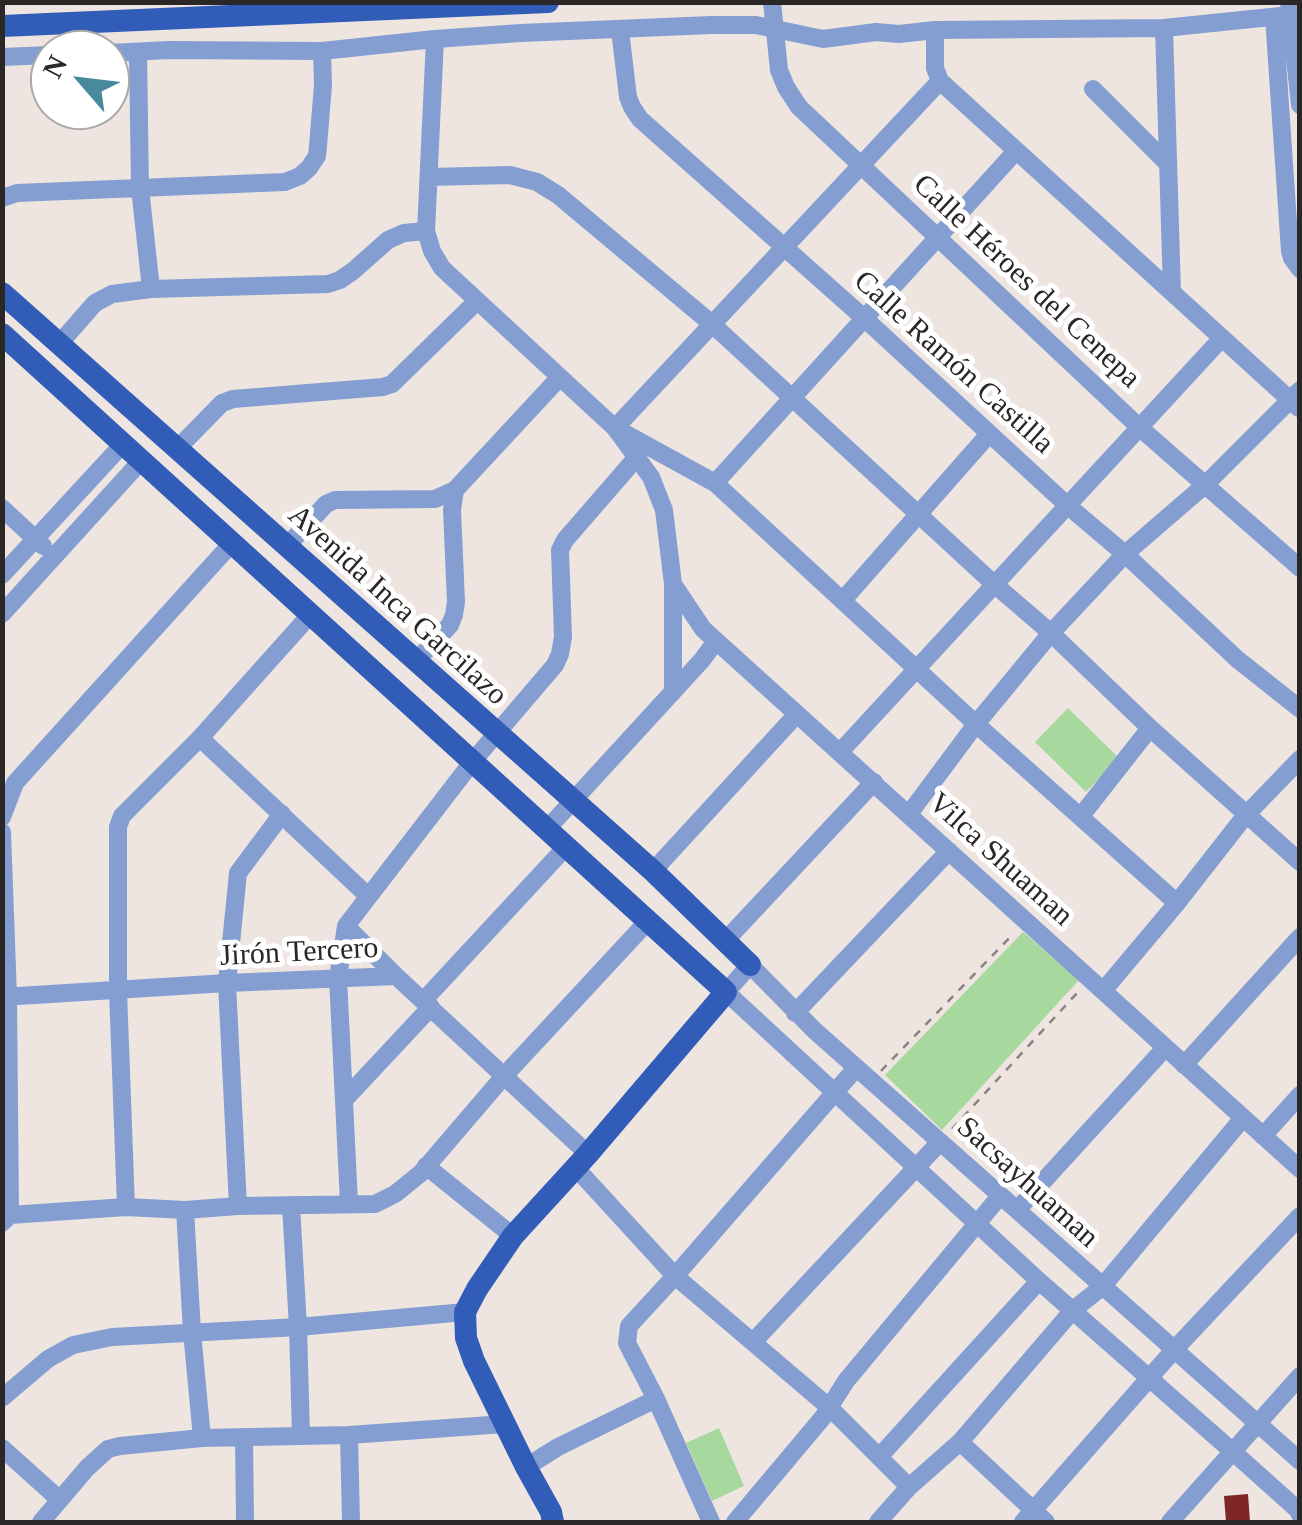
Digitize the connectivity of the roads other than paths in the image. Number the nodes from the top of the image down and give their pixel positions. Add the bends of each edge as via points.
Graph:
1 (548, 2) edge
2 (772, 2) edge
3 (540, 3) edge
4 (290, 8) edge
5 (1288, 12) edge
6 (2, 26) edge
7 (775, 28) junction
8 (1164, 28) junction
9 (620, 30) junction
10 (935, 30) junction
11 (435, 39) junction
12 (130, 52) edge
13 (138, 52) junction
14 (322, 52) junction
15 (30, 56) edge
16 (2, 57) edge
17 (940, 81) junction
18 (1093, 89) dead end
19 (1300, 105) edge
20 (1291, 148) edge
21 (1016, 150) junction
22 (861, 164) junction
23 (1168, 164) junction
24 (428, 177) junction
25 (140, 188) junction
26 (2, 198) edge
27 (426, 232) junction
28 (938, 236) junction
29 (784, 247) junction
30 (1300, 268) edge
31 (150, 289) junction
32 (1172, 292) junction
33 (2, 294) edge
34 (477, 301) junction
35 (864, 318) junction
36 (712, 324) junction
37 (1222, 338) junction
38 (5, 340) edge
39 (59, 344) junction
40 (560, 377) junction
41 (791, 398) junction
42 (1296, 400) edge
43 (1139, 427) junction
44 (615, 428) junction
45 (990, 434) junction
46 (123, 444) junction
47 (177, 449) junction
48 (637, 458) junction
49 (141, 461) junction
50 (715, 483) junction
51 (1206, 484) junction
52 (455, 490) junction
53 (1067, 505) junction
54 (2, 508) edge
55 (918, 515) junction
56 (36, 539) junction
57 (232, 543) junction
58 (286, 547) junction
59 (1125, 554) junction
60 (54, 556) junction
61 (1300, 568) edge
62 (2, 575) edge
63 (673, 584) junction
64 (994, 584) junction
65 (843, 600) junction
66 (2, 614) edge
67 (310, 614) junction
68 (1051, 634) junction
69 (716, 641) junction
70 (415, 662) junction
71 (917, 668) junction
72 (673, 692) junction
73 (1300, 709) edge
74 (797, 714) junction
75 (976, 724) junction
76 (1150, 728) junction
77 (496, 735) junction
78 (200, 738) junction
79 (840, 752) junction
80 (1300, 760) edge
81 (473, 761) junction
82 (9, 777) edge
83 (874, 782) junction
84 (573, 800) junction
85 (282, 814) junction
86 (909, 814) junction
87 (1082, 816) junction
88 (1246, 816) junction
89 (2, 817) edge
90 (547, 829) junction
91 (2, 832) edge
92 (566, 847) junction
93 (949, 851) junction
94 (1300, 862) edge
95 (653, 872) junction
96 (368, 896) junction
97 (4, 900) edge
98 (1177, 903) junction
99 (648, 921) junction
100 (346, 926) junction
101 (1300, 938) edge
102 (726, 940) junction
103 (750, 965) junction
104 (396, 976) junction
105 (338, 978) junction
106 (226, 983) junction
107 (1096, 985) junction
108 (118, 990) junction
109 (726, 992) junction
110 (5, 996) edge
111 (427, 1004) junction
112 (796, 1013) junction
113 (1165, 1048) junction
114 (1184, 1066) junction
115 (856, 1068) junction
116 (504, 1076) junction
117 (836, 1094) junction
118 (1300, 1095) edge
119 (344, 1100) junction
120 (1243, 1118) junction
121 (1263, 1136) junction
122 (940, 1142) junction
123 (582, 1161) junction
124 (426, 1166) junction
125 (916, 1168) junction
126 (1300, 1168) edge
127 (1000, 1196) junction
128 (350, 1202) junction
129 (291, 1205) junction
130 (238, 1206) junction
131 (126, 1207) junction
132 (186, 1210) junction
133 (1017, 1210) junction
134 (1300, 1216) edge
135 (6, 1218) edge
136 (976, 1223) junction
137 (513, 1236) junction
138 (676, 1276) junction
139 (1039, 1281) junction
140 (1102, 1287) junction
141 (1073, 1310) junction
142 (465, 1312) junction
143 (298, 1327) junction
144 (192, 1332) junction
145 (754, 1341) junction
146 (1174, 1351) junction
147 (1300, 1376) edge
148 (1150, 1378) junction
149 (2, 1398) edge
150 (656, 1400) junction
151 (830, 1408) junction
152 (1257, 1422) junction
153 (504, 1424) junction
154 (301, 1436) junction
155 (348, 1436) junction
156 (244, 1437) junction
157 (202, 1438) junction
158 (960, 1442) junction
159 (2, 1448) edge
160 (1232, 1451) junction
161 (880, 1456) junction
162 (1300, 1461) edge
163 (526, 1467) junction
164 (909, 1487) junction
165 (60, 1500) junction
166 (1300, 1515) edge
167 (1035, 1518) edge
168 (41, 1522) edge
169 (245, 1522) edge
170 (351, 1522) edge
171 (553, 1522) edge
172 (711, 1522) edge
173 (735, 1522) edge
174 (878, 1522) edge
175 (1170, 1522) edge

1 - 3 main road
2 - 7 street, Calle Héroes del Cenepa
3 - 4 main road
4 - 6 main road
5 - 8 street
5 - 19 street
5 - 20 street
7 - 9 street
7 - 10 street via 823,40
7 - 22 street, Calle Héroes del Cenepa via 786,87
8 - 10 street
8 - 23 street
9 - 11 street
9 - 29 street, Calle Ramón Castilla via 628,97 640,119
10 - 17 street
11 - 14 street
11 - 24 street
12 - 13 street
13 - 14 street
13 - 25 street
14 - 25 street via 318,146 300,176
15 - 16 street
17 - 21 street
17 - 22 street
18 - 23 street
20 - 30 street via 1290,251
21 - 28 street
21 - 32 street
22 - 28 street, Calle Héroes del Cenepa
22 - 29 street
23 - 32 street
24 - 27 street
24 - 36 street via 510,174 537,182
25 - 26 street
25 - 31 street
27 - 31 street via 388,240 328,284
27 - 34 street via 442,268
28 - 35 street
28 - 43 street, Calle Héroes del Cenepa
29 - 35 street, Calle Ramón Castilla
29 - 36 street
31 - 39 street via 102,298
32 - 37 street
33 - 39 main road, Avenida Inca Garcilazo
34 - 40 street
34 - 47 street via 392,384 233,398
35 - 41 street
35 - 45 street, Calle Ramón Castilla
36 - 41 street
36 - 44 street
37 - 42 street
37 - 43 street
38 - 46 main road
39 - 47 main road, Avenida Inca Garcilazo
40 - 44 street
40 - 52 street
41 - 50 street
41 - 55 street
42 - 51 street
43 - 51 street, Calle Héroes del Cenepa
43 - 53 street
44 - 48 street
44 - 50 street
45 - 53 street, Calle Ramón Castilla
45 - 55 street
46 - 49 main road
46 - 56 street
47 - 58 main road, Avenida Inca Garcilazo
48 - 63 street via 660,494
48 - 77 street via 565,540 560,654
49 - 57 main road
49 - 60 street
50 - 65 street
51 - 59 street
51 - 61 street, Calle Héroes del Cenepa
52 - 58 street via 435,499 335,500
52 - 70 street via 454,615
53 - 59 street, Calle Ramón Castilla
53 - 64 street
54 - 56 street
55 - 64 street
55 - 65 street
56 - 60 street
56 - 62 street
57 - 67 main road
57 - 82 street
58 - 70 main road, Avenida Inca Garcilazo
59 - 68 street
59 - 73 street, Calle Ramón Castilla
60 - 66 street
63 - 69 street, Vilca Shuaman
63 - 72 street
64 - 68 street
64 - 71 street
65 - 71 street
67 - 78 street
67 - 81 main road
68 - 75 street
68 - 76 street
69 - 72 street
69 - 74 street, Vilca Shuaman
70 - 77 main road, Avenida Inca Garcilazo
71 - 75 street
71 - 79 street
72 - 84 street
74 - 79 street, Vilca Shuaman
74 - 95 street
75 - 86 street
75 - 87 street
76 - 87 street
76 - 88 street
77 - 81 street
77 - 84 main road, Avenida Inca Garcilazo
78 - 85 street
78 - 108 street via 118,827
79 - 83 street, Vilca Shuaman
80 - 88 street
81 - 90 main road
81 - 96 street
82 - 89 street
83 - 86 street, Vilca Shuaman
83 - 102 street
84 - 90 street
84 - 95 main road, Avenida Inca Garcilazo
85 - 96 street
85 - 106 street via 238,873
86 - 93 street, Vilca Shuaman
87 - 98 street
88 - 94 street
88 - 98 street
90 - 92 main road
91 - 97 street
92 - 99 main road
92 - 111 street
93 - 107 street, Vilca Shuaman
93 - 112 street
95 - 102 main road, Avenida Inca Garcilazo
96 - 100 street
97 - 110 street
98 - 107 street
99 - 109 main road
99 - 116 street
100 - 104 street
100 - 105 street
101 - 114 street
102 - 103 main road, Avenida Inca Garcilazo
103 - 109 street
103 - 112 street, Sacsayhuaman
104 - 105 street, Jirón Tercero
104 - 111 street, Jirón Tercero
105 - 106 street, Jirón Tercero
105 - 119 street
106 - 108 street, Jirón Tercero
106 - 130 street
107 - 113 street, Vilca Shuaman
108 - 110 street, Jirón Tercero
108 - 131 street
109 - 117 street
109 - 123 main road
110 - 135 street
111 - 116 street, Jirón Tercero
111 - 119 street
112 - 115 street, Sacsayhuaman
113 - 114 street, Vilca Shuaman
113 - 133 street
114 - 120 street, Vilca Shuaman
115 - 117 street
115 - 122 street, Sacsayhuaman
116 - 123 street, Jirón Tercero
116 - 124 street
117 - 125 street
117 - 138 street
118 - 121 street
119 - 128 street
120 - 121 street, Vilca Shuaman
120 - 140 street
121 - 126 street, Vilca Shuaman
122 - 125 street
122 - 127 street, Sacsayhuaman
123 - 137 main road
123 - 138 street, Jirón Tercero
124 - 128 street via 375,1204
124 - 137 street
125 - 136 street
125 - 145 street
127 - 133 street, Sacsayhuaman
127 - 136 street
128 - 129 street
129 - 130 street
129 - 143 street
130 - 132 street
131 - 132 street
131 - 135 street
132 - 144 street
133 - 140 street, Sacsayhuaman
134 - 146 street
136 - 139 street
136 - 151 street
137 - 142 main road
138 - 145 street, Jirón Tercero
138 - 150 street via 628,1326 627,1343
139 - 141 street
139 - 161 street
140 - 141 street
140 - 146 street, Sacsayhuaman
141 - 148 street
141 - 158 street
142 - 143 street
142 - 153 main road via 474,1361
143 - 144 street
143 - 154 street
144 - 149 street via 73,1345
144 - 157 street
145 - 151 street, Jirón Tercero
146 - 148 street
146 - 152 street, Sacsayhuaman
147 - 152 street
148 - 160 street
148 - 167 street
150 - 163 street
150 - 172 street
151 - 161 street, Jirón Tercero
151 - 173 street
152 - 160 street
152 - 162 street, Sacsayhuaman
153 - 155 street
153 - 163 main road
154 - 155 street
154 - 156 street
155 - 170 street
156 - 157 street
156 - 169 street
157 - 165 street via 108,1449
158 - 164 street
158 - 167 street
159 - 165 street
160 - 166 street
160 - 175 street
161 - 164 street, Jirón Tercero
163 - 171 main road
164 - 174 street
165 - 168 street

